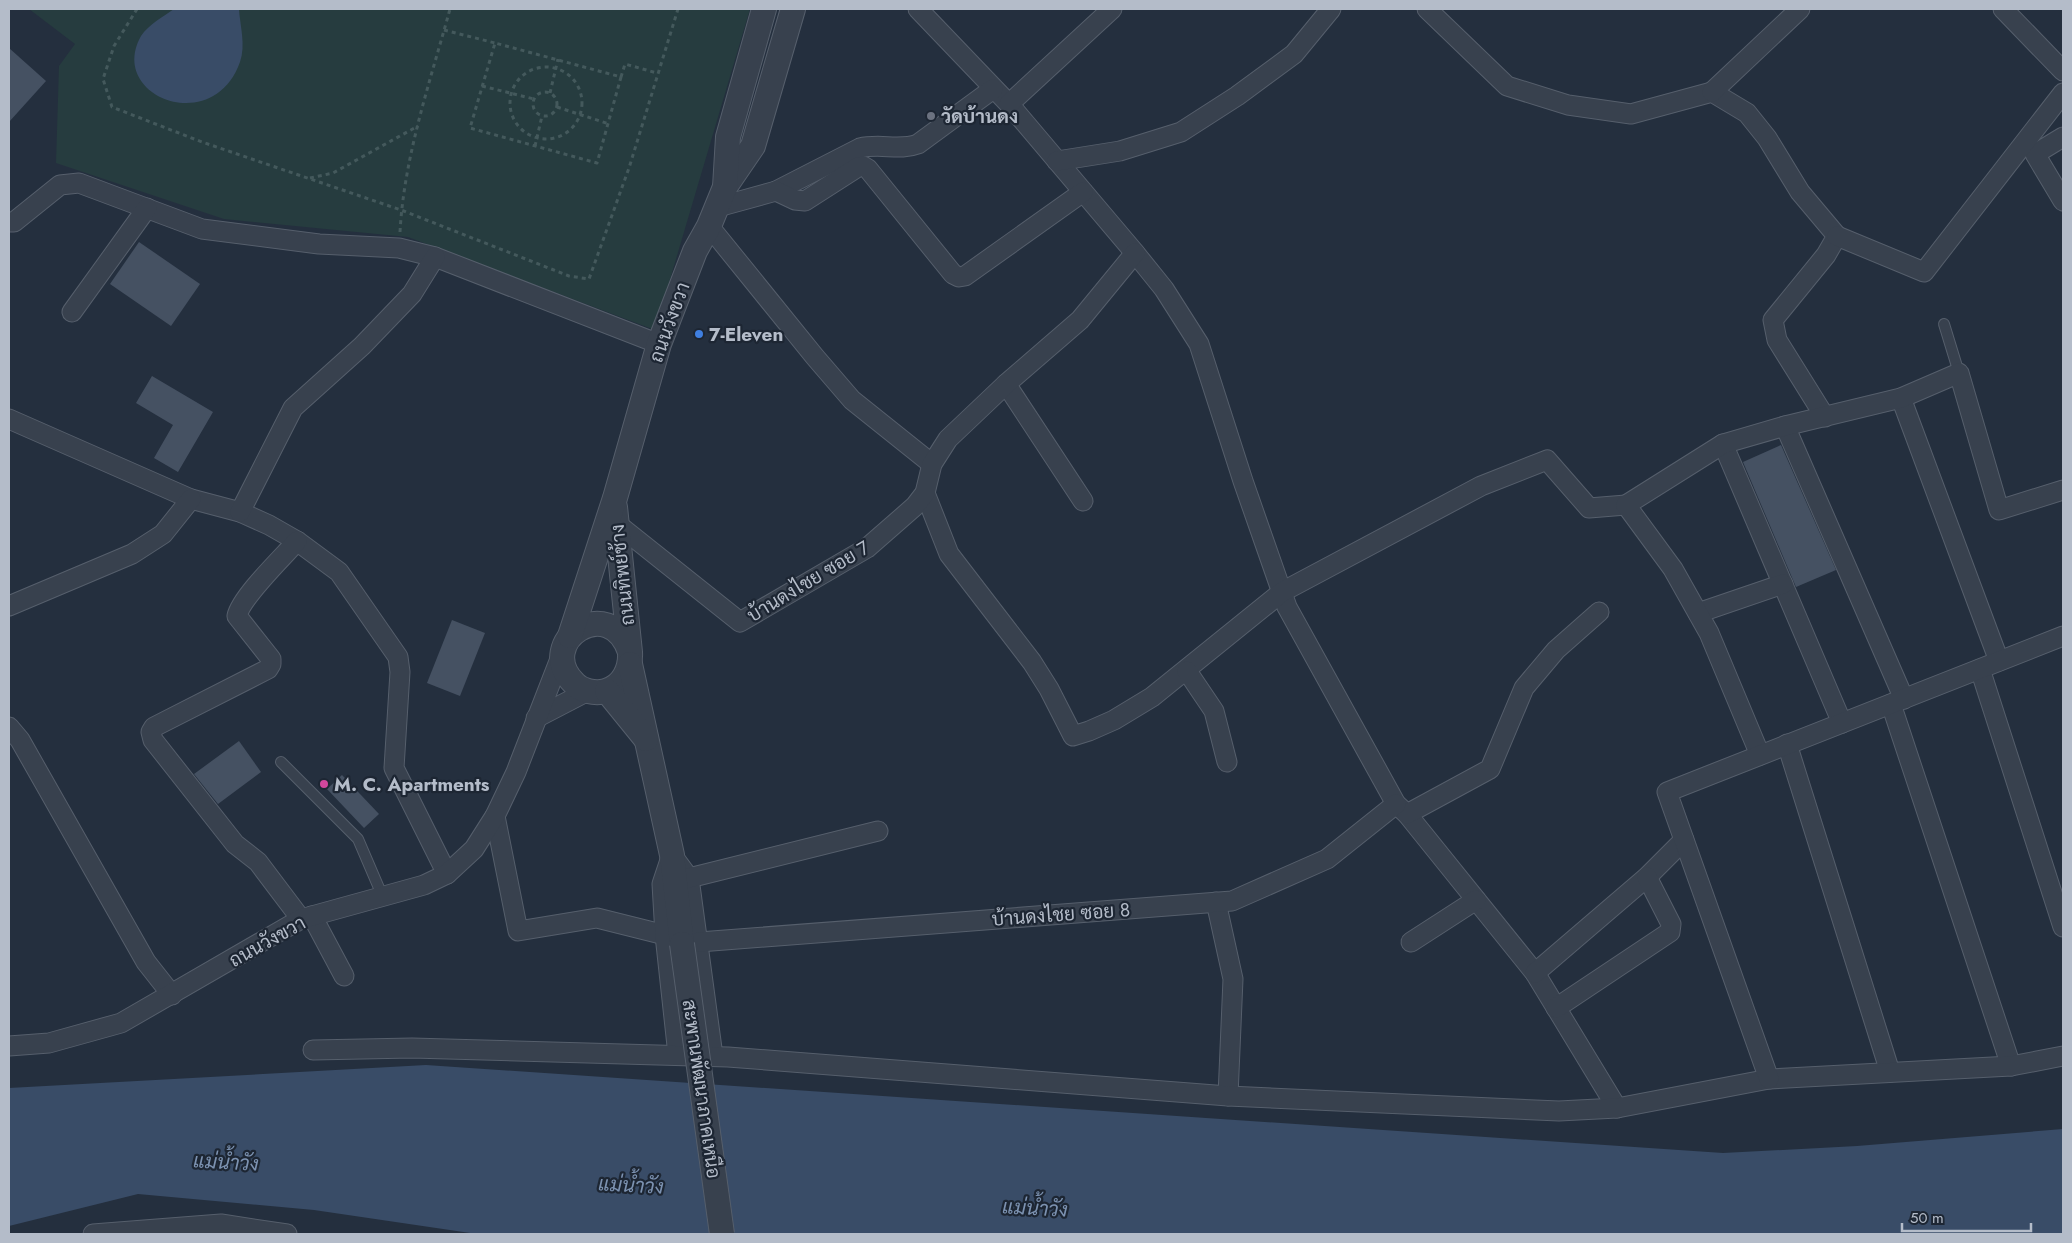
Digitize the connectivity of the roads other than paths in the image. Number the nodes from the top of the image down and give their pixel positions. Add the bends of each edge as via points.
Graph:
1 (764, 9) edge
2 (793, 9) edge
3 (918, 9) edge
4 (1112, 9) edge
5 (1331, 9) edge
6 (1427, 9) edge
7 (1800, 9) edge
8 (2003, 9) edge
9 (2063, 71) edge
10 (994, 89) junction
11 (1712, 92) junction
12 (2063, 93) edge
13 (1009, 104) junction
14 (2063, 137) edge
15 (1057, 161) junction
16 (776, 191) junction
17 (1083, 192) junction
18 (2063, 202) edge
19 (717, 207) junction
20 (147, 208) junction
21 (9, 222) edge
22 (1837, 236) junction
23 (1135, 253) junction
24 (435, 257) junction
25 (72, 312) dead end
26 (1944, 324) dead end
27 (659, 344) junction
28 (1959, 373) junction
29 (1006, 384) junction
30 (1902, 398) junction
31 (1825, 417) junction
32 (9, 419) edge
33 (1785, 426) junction
34 (1723, 444) junction
35 (932, 464) junction
36 (2063, 490) edge
37 (925, 493) junction
38 (615, 498) junction
39 (191, 499) junction
40 (1082, 501) dead end
41 (1626, 505) junction
42 (240, 512) junction
43 (617, 524) junction
44 (297, 541) junction
45 (1783, 584) junction
46 (1282, 592) junction
47 (9, 606) edge
48 (1599, 612) dead end
49 (1698, 613) junction
50 (2063, 636) edge
51 (566, 644) junction
52 (630, 658) junction
53 (1999, 661) junction
54 (1980, 669) junction
55 (1187, 670) junction
56 (597, 691) junction
57 (1897, 701) junction
58 (536, 718) junction
59 (1842, 723) junction
60 (9, 727) edge
61 (648, 743) junction
62 (1787, 744) junction
63 (1760, 755) junction
64 (281, 762) dead end
65 (1227, 762) dead end
66 (1401, 809) junction
67 (495, 816) junction
68 (878, 830) dead end
69 (1684, 840) junction
70 (672, 855) junction
71 (447, 874) junction
72 (1647, 877) junction
73 (689, 878) junction
74 (382, 896) junction
75 (1476, 900) junction
76 (1216, 902) junction
77 (306, 918) junction
78 (2063, 927) edge
79 (682, 940) junction
80 (1411, 942) dead end
81 (1535, 973) junction
82 (344, 976) dead end
83 (172, 995) junction
84 (1556, 1008) junction
85 (9, 1046) edge
86 (313, 1050) dead end
87 (678, 1055) junction
88 (713, 1056) junction
89 (2063, 1056) edge
90 (2011, 1066) junction
91 (1890, 1072) junction
92 (1769, 1079) junction
93 (1228, 1096) junction
94 (1617, 1108) junction
95 (94, 1234) edge
96 (287, 1234) edge
97 (722, 1234) edge

1 - 19 street, ถนนวังขวา via 728,137
2 - 19 street via 753,146
3 - 10 street
4 - 13 street
5 - 15 street via 1294,54 1181,132 1120,151
6 - 11 street via 1507,86 1568,105 1631,114
7 - 11 street
8 - 9 street
10 - 13 street
10 - 16 street via 918,144 860,148
11 - 22 street via 1747,112 1800,192
12 - 22 street via 1924,272
13 - 15 street
14 - 18 street via 2035,154
15 - 17 street
16 - 17 street via 805,201 863,166 953,274 959,277 965,276
16 - 19 street
17 - 23 street
19 - 27 street, ถนนวังขวา via 695,250
19 - 35 street via 815,357 852,400
20 - 21 street via 79,183 60,185 14,222
20 - 24 street via 202,229 319,244 399,248
20 - 25 street
22 - 31 street via 1826,255 1772,320 1777,340
23 - 29 street, บ้านดงไชย ซอย 7 via 1080,320
23 - 46 street via 1164,289 1199,344
24 - 27 street
24 - 42 street via 412,294 362,346 293,408
26 - 28 lane
27 - 38 street, ถนนวังขวา
28 - 30 street
28 - 36 street via 1999,510
29 - 35 street, บ้านดงไชย ซอย 7 via 948,439
29 - 40 street
30 - 31 street
30 - 53 street
31 - 33 street
32 - 39 street
33 - 34 street
33 - 57 street
34 - 41 street
34 - 45 street
35 - 37 street, บ้านดงไชย ซอย 7
37 - 43 street, บ้านดงไชย ซอย 7 via 915,506 867,548 740,622
37 - 55 street via 949,554 1032,662 1073,736 1114,720
38 - 43 street, ถนนทิพย์ช้าง
38 - 51 street, ถนนวังขวา
39 - 42 street
39 - 47 street via 163,534 132,554
41 - 46 street via 1589,508 1547,460 1481,486
41 - 49 street via 1673,569
42 - 44 street
43 - 52 street, ถนนทิพย์ช้าง
44 - 71 street via 339,572 398,657 400,672 394,768
44 - 77 street via 238,610 237,616 270,659 268,669 154,727 150,732 235,844 258,862
45 - 49 street
45 - 59 street
46 - 55 street
46 - 66 street via 1287,607
48 - 66 street, บ้านดงไชย ซอย 8 via 1556,650 1524,688 1490,769
49 - 63 street
50 - 53 street
51 - 52 street via 578,629 605,625 620,633 627,642
51 - 56 street via 563,664 567,676 576,686
51 - 58 street, ถนนวังขวา
52 - 56 street via 626,675 618,685
52 - 61 street, สะพานพัฒนาภาคเหนือ
53 - 54 street
54 - 57 street
54 - 78 street
55 - 65 street via 1214,711
56 - 58 street
56 - 61 street
57 - 59 street
57 - 90 street
58 - 67 street, ถนนวังขวา
59 - 62 street
60 - 83 street via 20,740 146,962
61 - 70 street, สะพานพัฒนาภาคเหนือ
62 - 63 street
62 - 91 street
63 - 69 street via 1667,792
64 - 74 lane via 358,839
66 - 75 street
66 - 76 street, บ้านดงไชย ซอย 8 via 1326,859 1232,901
67 - 71 street, ถนนวังขวา via 474,848
67 - 79 street, บ้านดงไชย ซอย 8 via 518,931 597,918
68 - 73 street
69 - 72 street
69 - 92 street
70 - 73 street
70 - 79 street, สะพานพัฒนาภาคเหนือ
71 - 74 street, ถนนวังขวา via 424,885
72 - 81 street
72 - 84 street via 1671,924 1670,932
73 - 79 street
74 - 77 street, ถนนวังขวา
75 - 80 street
75 - 81 street
76 - 79 street, บ้านดงไชย ซอย 8
76 - 93 street via 1233,979
77 - 82 street
77 - 83 street, ถนนวังขวา
79 - 87 street
79 - 88 street
79 - 97 street, สะพานพัฒนาภาคเหนือ, bridge
81 - 84 street
83 - 85 street, ถนนวังขวา via 121,1023 48,1043
84 - 94 street
86 - 87 street via 412,1048
87 - 88 street
88 - 93 street
89 - 90 street
90 - 91 street
91 - 92 street
92 - 94 street
93 - 94 street via 1559,1111
95 - 96 street via 222,1224

